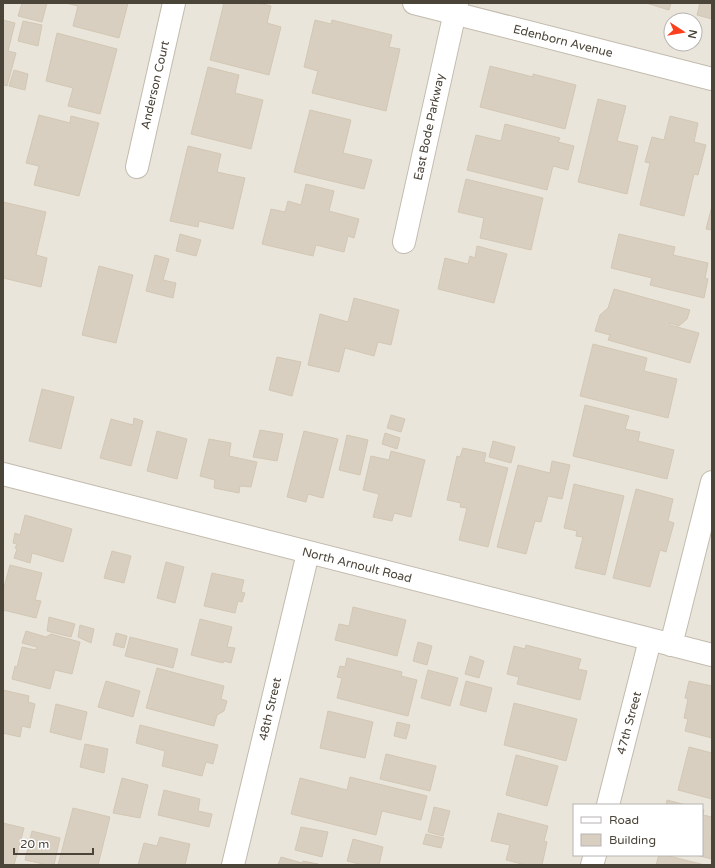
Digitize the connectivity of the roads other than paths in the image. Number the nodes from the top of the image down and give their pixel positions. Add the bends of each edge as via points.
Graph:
1 (174, 3) edge
2 (414, 3) edge
3 (456, 8) edge
4 (712, 79) edge
5 (137, 167) dead end
6 (404, 242) dead end
7 (3, 474) edge
8 (712, 482) edge
9 (308, 553) junction
10 (650, 640) junction
11 (671, 644) junction
12 (712, 655) edge
13 (608, 804) edge
14 (233, 865) edge

1 - 5 street, Anderson Court
2 - 3 street, Edenborn Avenue
3 - 4 street, Edenborn Avenue
3 - 6 street, East Bode Parkway
7 - 9 street, North Arnoult Road
8 - 11 street
9 - 10 street, North Arnoult Road
9 - 14 street, 48th Street
10 - 11 street, North Arnoult Road
10 - 13 street, 47th Street
11 - 12 street, North Arnoult Road

